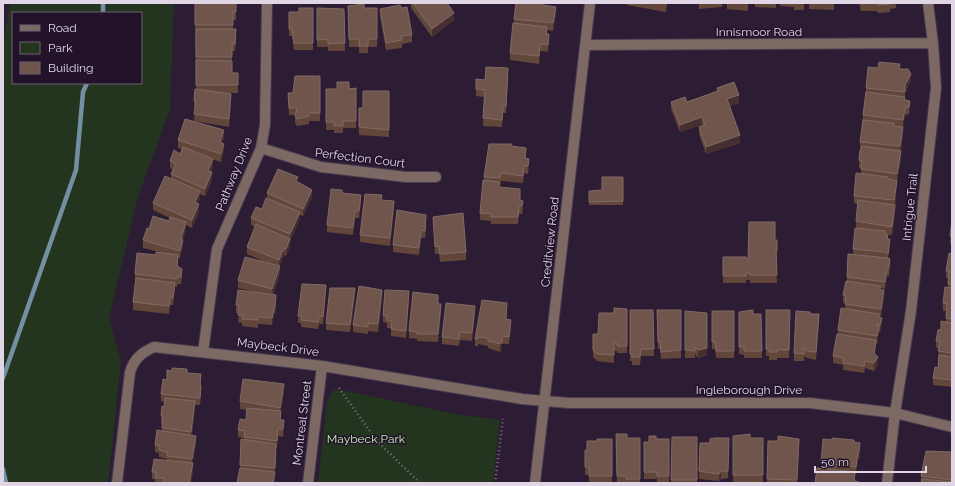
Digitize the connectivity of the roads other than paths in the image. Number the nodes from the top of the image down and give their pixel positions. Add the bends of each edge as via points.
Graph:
1 (267, 3) edge
2 (590, 3) edge
3 (928, 3) edge
4 (933, 43) junction
5 (585, 45) junction
6 (261, 148) junction
7 (436, 177) dead end
8 (203, 352) junction
9 (322, 366) junction
10 (544, 400) junction
11 (895, 413) junction
12 (952, 427) edge
13 (117, 483) edge
14 (308, 483) edge
15 (535, 483) edge
16 (887, 483) edge

1 - 6 street, Pathway Drive via 267,97
2 - 5 street, Creditview Road
3 - 4 street, Intrigue Trail
4 - 5 street, Innismoor Road
4 - 11 street, Intrigue Trail via 936,88 911,311
5 - 10 street, Creditview Road
6 - 7 street, Perfection Court via 321,167 406,177
6 - 8 street, Pathway Drive via 217,248
8 - 9 street, Maybeck Drive
8 - 13 street, Maybeck Drive via 154,347 138,356 130,372
9 - 10 street, Maybeck Drive via 492,395
9 - 14 street, Montreal Street
10 - 11 street, Ingleborough Drive via 569,403 810,403
10 - 15 street, Creditview Road
11 - 12 street, Ingleborough Drive
11 - 16 street, Intrigue Trail

